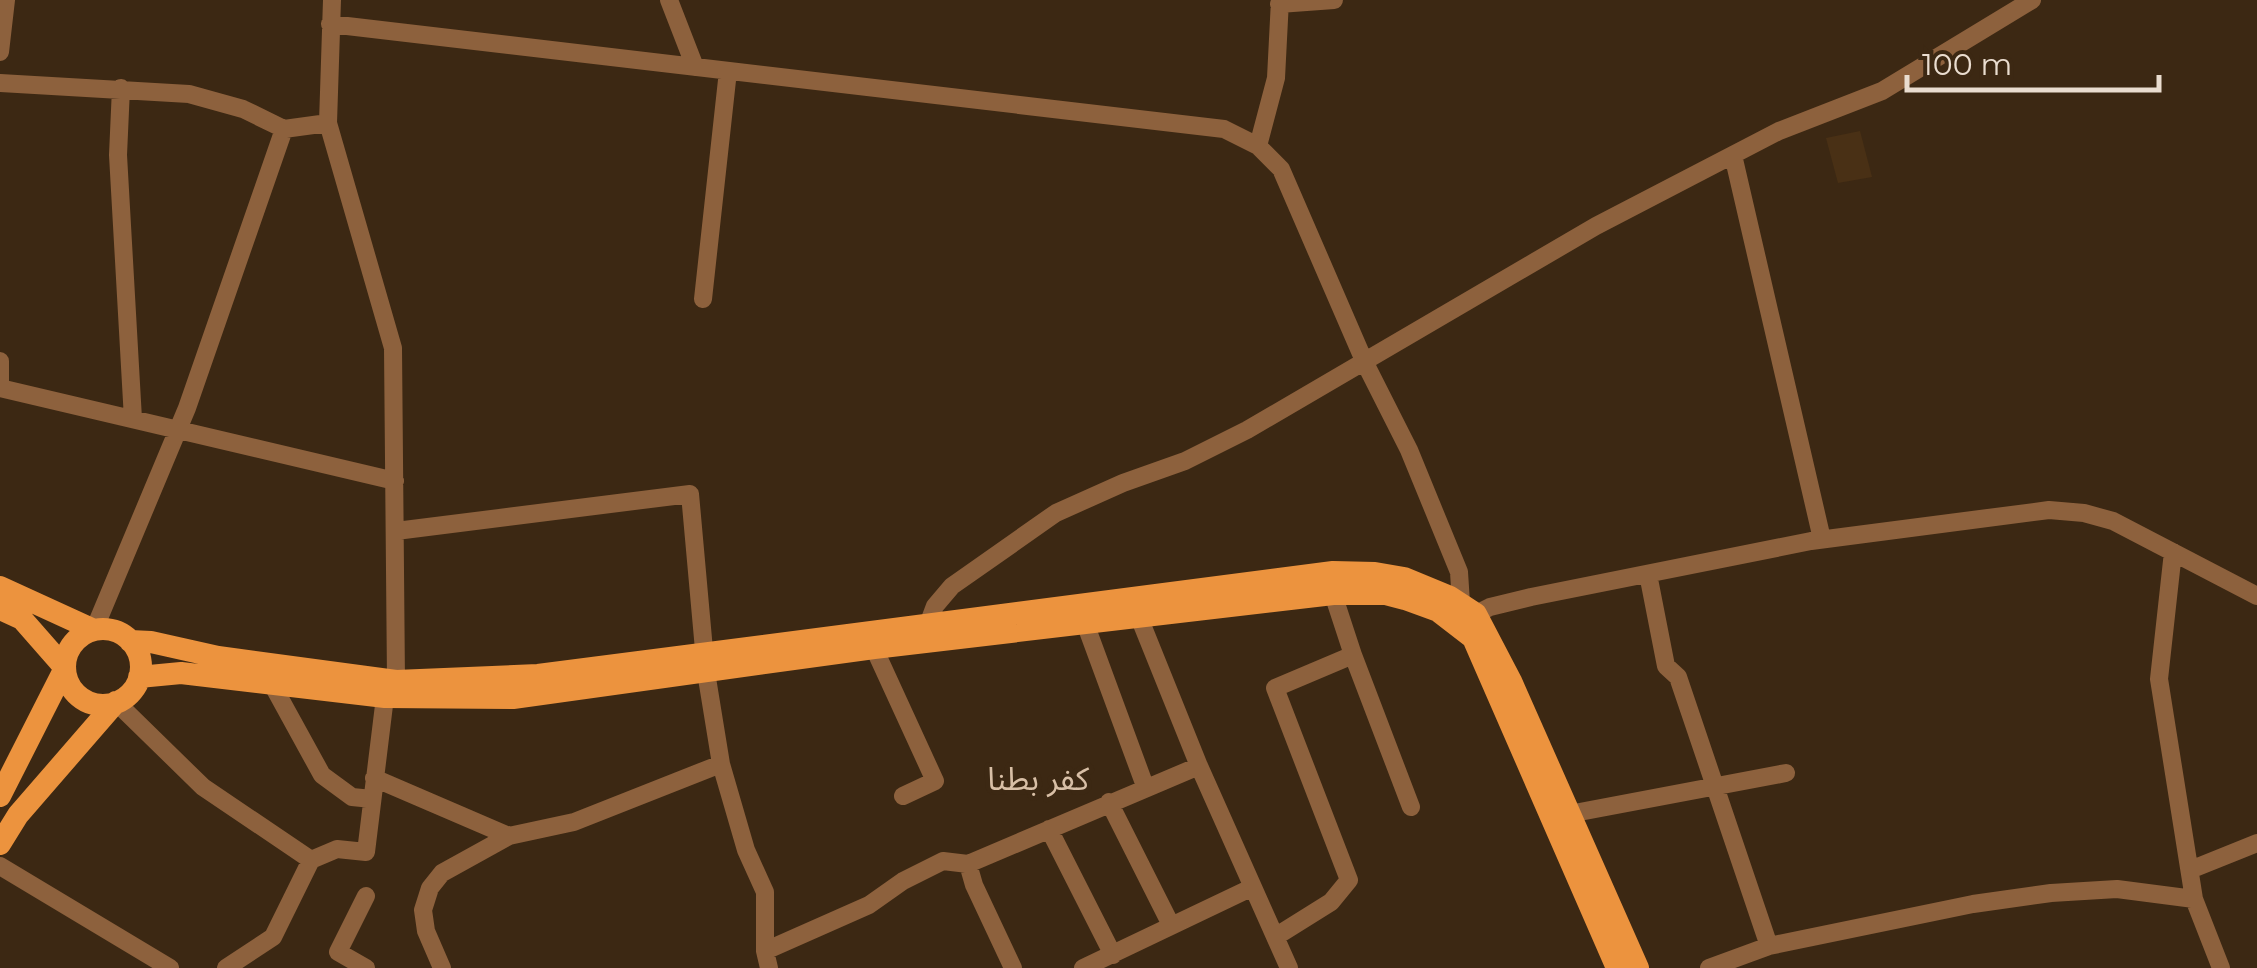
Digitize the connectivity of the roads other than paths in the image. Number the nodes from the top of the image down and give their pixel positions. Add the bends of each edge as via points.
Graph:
1 (6, 0) edge
2 (332, 0) edge
3 (669, 0) edge
4 (1334, 0) edge
5 (2032, 0) edge
6 (1280, 2) edge
7 (330, 24) junction
8 (0, 52) edge
9 (695, 67) junction
10 (728, 71) junction
11 (0, 83) edge
12 (121, 88) junction
13 (328, 123) junction
14 (284, 129) junction
15 (1258, 146) junction
16 (1733, 154) junction
17 (703, 299) dead end
18 (0, 361) edge
19 (1366, 362) junction
20 (0, 388) edge
21 (132, 418) junction
22 (178, 429) junction
23 (395, 481) junction
24 (396, 531) junction
25 (1822, 539) junction
26 (2174, 552) junction
27 (1648, 574) junction
28 (0, 587) edge
29 (1334, 594) junction
30 (2257, 596) edge
31 (0, 608) edge
32 (1469, 608) junction
33 (1139, 617) junction
34 (929, 622) junction
35 (1085, 623) junction
36 (94, 630) junction
37 (130, 640) junction
38 (874, 648) junction
39 (1353, 655) junction
40 (705, 662) junction
41 (64, 668) junction
42 (139, 678) junction
43 (272, 684) junction
44 (390, 689) junction
45 (116, 702) junction
46 (721, 764) junction
47 (1199, 766) junction
48 (1786, 773) dead end
49 (374, 778) junction
50 (1145, 786) junction
51 (1716, 786) junction
52 (0, 796) edge
53 (903, 796) dead end
54 (372, 800) junction
55 (1109, 802) junction
56 (1410, 808) dead end
57 (1569, 814) junction
58 (1049, 829) junction
59 (510, 836) junction
60 (2257, 843) edge
61 (0, 844) edge
62 (311, 860) junction
63 (968, 864) junction
64 (0, 866) edge
65 (2190, 870) junction
66 (1253, 888) junction
67 (366, 896) dead end
68 (2194, 899) junction
69 (1171, 925) junction
70 (1275, 937) junction
71 (1769, 946) junction
72 (1113, 955) junction
73 (767, 959) edge
74 (1609, 963) edge
75 (238, 966) edge
76 (170, 968) edge
77 (366, 968) edge
78 (442, 968) edge
79 (1012, 968) edge
80 (1083, 968) edge
81 (1288, 968) edge
82 (1638, 968) edge
83 (1709, 968) edge
84 (2222, 968) edge

1 - 8 street
2 - 7 street
3 - 9 street
4 - 6 street
5 - 16 street via 1882,91
6 - 15 street via 1276,78
7 - 9 street
7 - 13 street
9 - 10 street
10 - 15 street via 1224,129
10 - 17 street
11 - 12 street
12 - 14 street via 189,94
12 - 21 street via 118,156
13 - 14 street
13 - 23 street via 392,348
14 - 22 street
15 - 19 street via 1281,170
16 - 19 street
16 - 25 street
18 - 20 street
19 - 32 street via 1409,450
19 - 34 street via 1216,446 1056,514 952,586
20 - 21 street
21 - 22 street
22 - 23 street
22 - 36 street
23 - 24 street
24 - 40 street via 690,494
24 - 44 street
25 - 26 street via 2049,510 2112,520
25 - 27 street
26 - 30 street
26 - 65 street via 2159,679
27 - 32 street
27 - 51 street via 1666,666 1678,676
28 - 36 main road
29 - 33 main road
29 - 39 street
29 - 74 main road via 1405,598 1438,611 1473,638
31 - 41 main road via 22,619
32 - 34 main road via 1404,578 1333,572
32 - 57 main road via 1511,681
33 - 35 main road
33 - 47 street
34 - 40 main road
35 - 38 main road
35 - 50 street
36 - 37 main road
36 - 41 main road via 72,644
37 - 42 main road
37 - 44 main road
38 - 40 main road
38 - 53 street via 935,780
39 - 56 street
39 - 70 street via 1276,688 1349,880 1331,902
40 - 44 main road
40 - 46 street
41 - 45 main road via 81,698
41 - 52 main road
42 - 43 main road via 181,673
42 - 45 main road
43 - 44 main road
43 - 54 street via 322,776 352,796
44 - 49 street
45 - 61 main road
45 - 62 street via 204,787
46 - 59 street via 574,822
46 - 73 street via 764,892
47 - 50 street
47 - 66 street
48 - 51 street
49 - 54 street
49 - 59 street
50 - 55 street
51 - 57 street
51 - 71 street
54 - 62 street via 366,852 337,850
55 - 58 street
55 - 69 street
57 - 82 main road
58 - 63 street
58 - 72 street
59 - 78 street via 442,873 430,888 426,931
60 - 65 street
62 - 75 street via 273,937
63 - 73 street via 943,862
63 - 79 street
64 - 76 street
65 - 68 street
66 - 69 street
66 - 70 street
67 - 77 street via 338,952
68 - 71 street via 2118,889 2051,892
68 - 84 street
69 - 72 street
70 - 81 street
71 - 83 street
72 - 80 street

